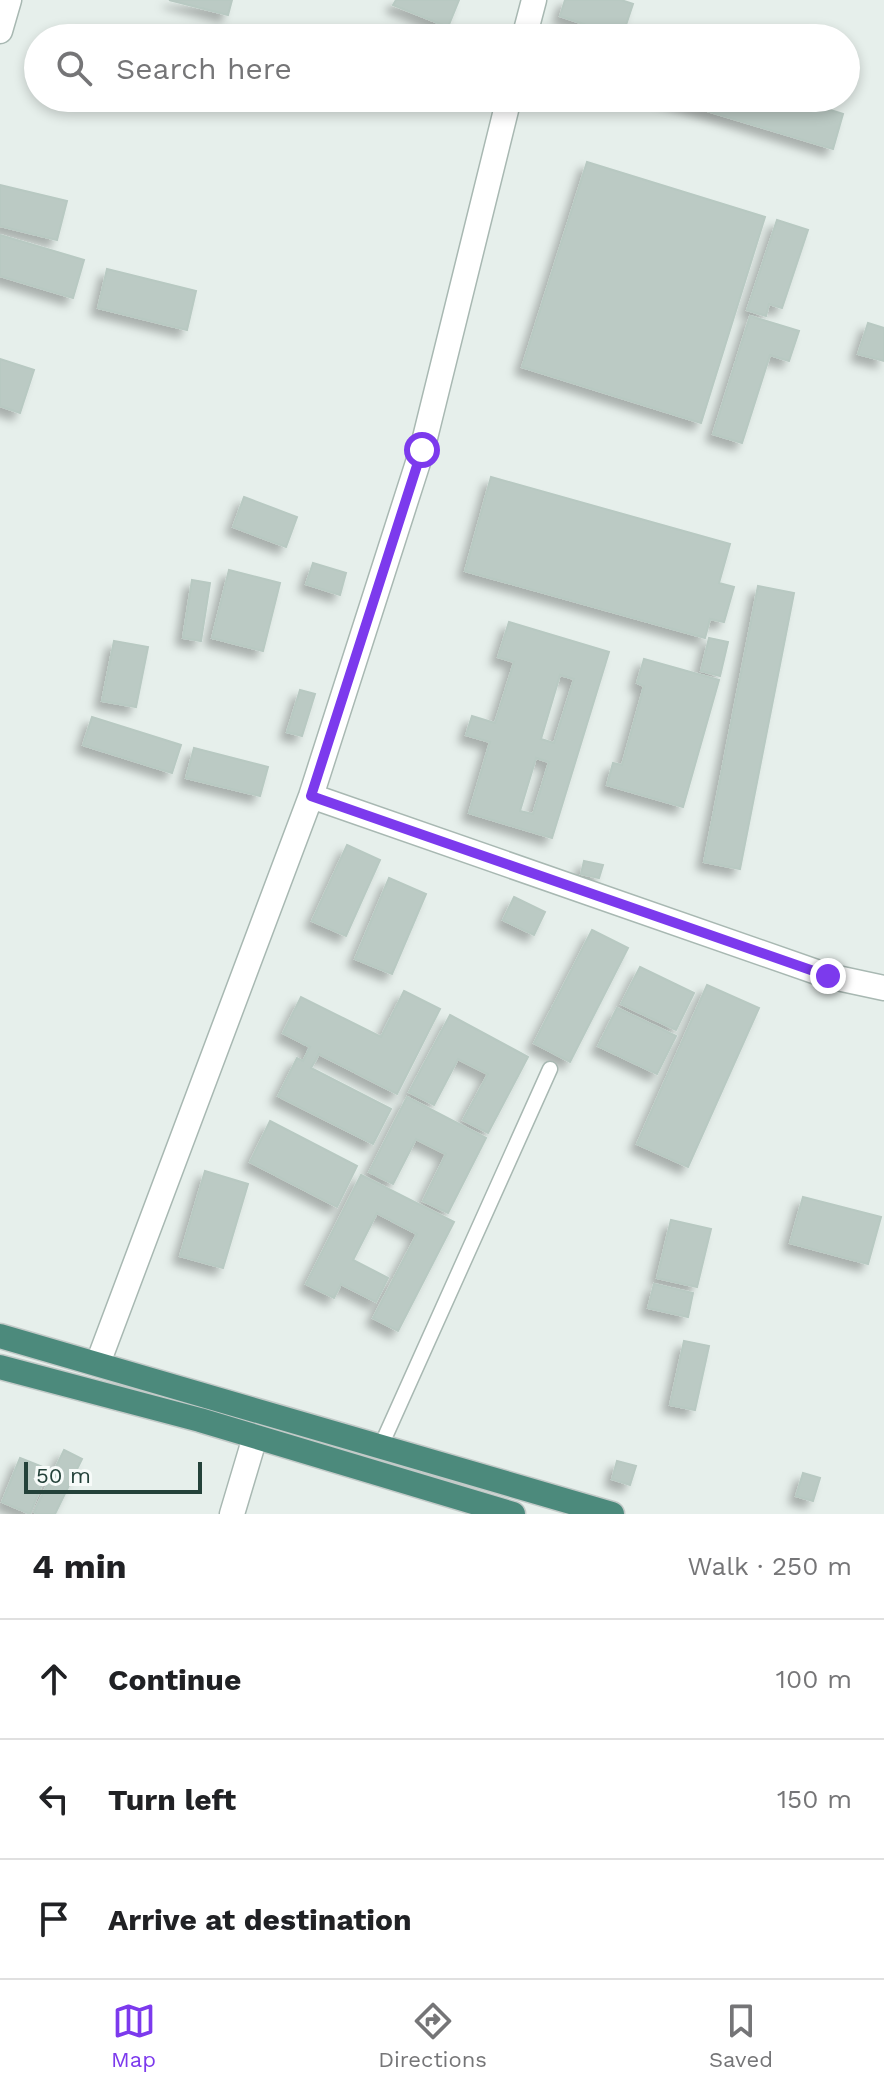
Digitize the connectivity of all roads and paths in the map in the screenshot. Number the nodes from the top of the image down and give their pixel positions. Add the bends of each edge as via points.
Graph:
1 (9, 0) edge
2 (534, 0) edge
3 (528, 24) edge
4 (0, 31) edge
5 (506, 112) edge
6 (311, 796) junction
7 (884, 988) edge
8 (550, 1069) dead end
9 (0, 1336) edge
10 (98, 1363) junction
11 (0, 1367) edge
12 (255, 1437) junction
13 (380, 1448) junction
14 (508, 1513) edge
15 (232, 1514) edge
16 (612, 1514) edge

1 - 4 street
2 - 3 street
5 - 6 street via 422,450
6 - 7 street via 828,976
6 - 10 street
8 - 13 lane
9 - 10 highway
10 - 13 highway
11 - 12 highway
12 - 14 highway
12 - 15 street
13 - 16 highway

